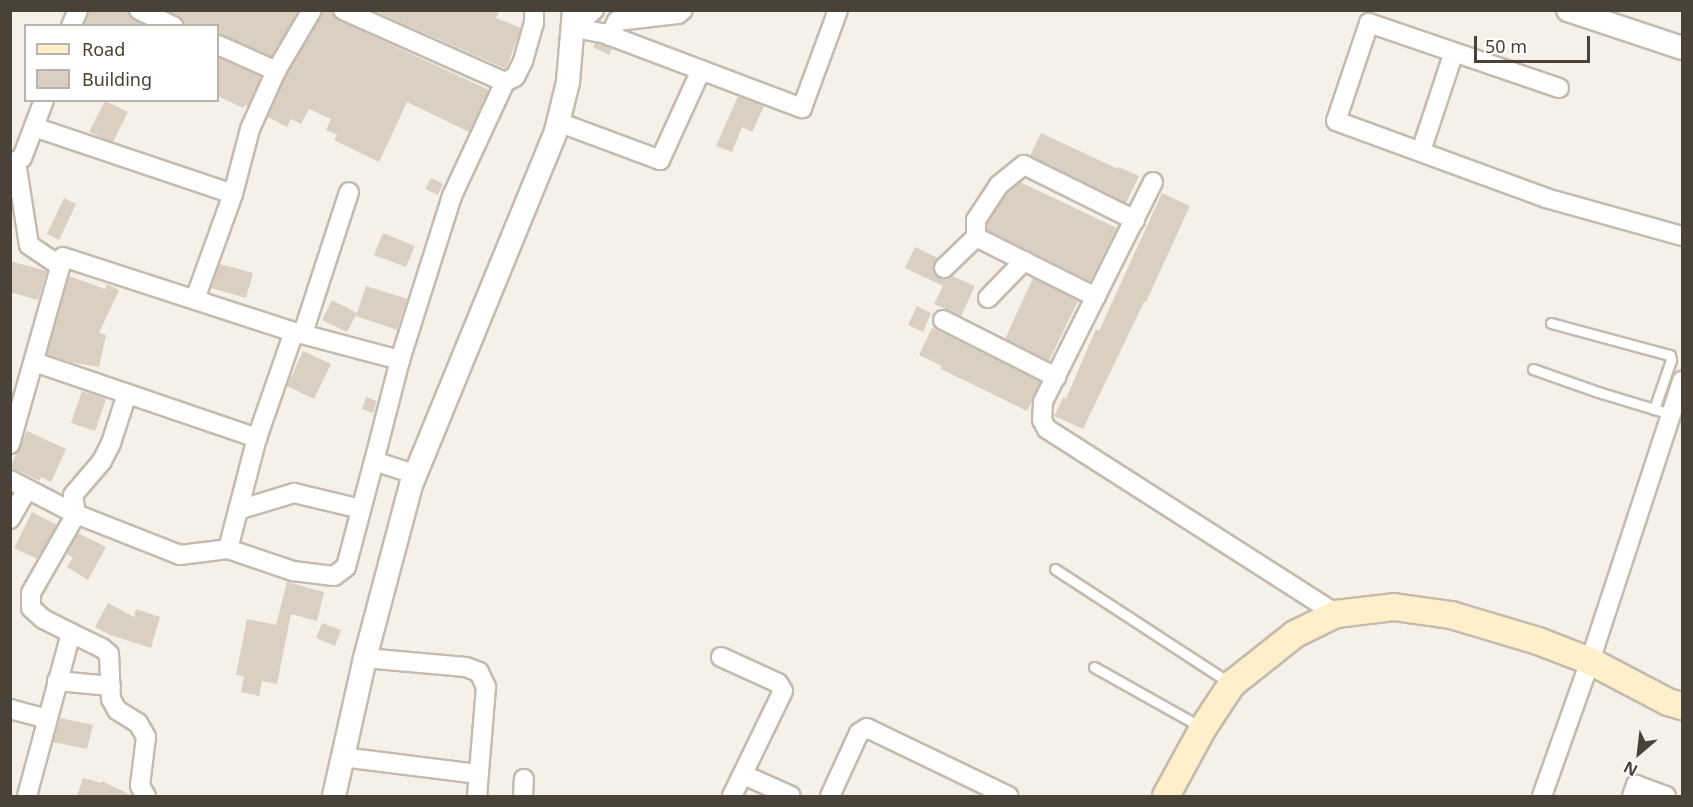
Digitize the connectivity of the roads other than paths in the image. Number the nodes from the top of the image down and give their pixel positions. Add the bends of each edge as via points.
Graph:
1 (78, 10) edge
2 (139, 10) edge
3 (312, 10) edge
4 (343, 10) edge
5 (534, 10) edge
6 (594, 10) edge
7 (682, 10) edge
8 (838, 10) edge
9 (1574, 11) edge
10 (574, 19) edge
11 (72, 24) edge
12 (169, 24) edge
13 (610, 36) junction
14 (219, 45) edge
15 (1683, 48) edge
16 (1454, 52) junction
17 (702, 70) junction
18 (276, 71) junction
19 (505, 82) junction
20 (1559, 88) dead end
21 (43, 102) edge
22 (558, 122) junction
23 (34, 127) junction
24 (1421, 151) junction
25 (13, 163) edge
26 (1153, 182) dead end
27 (349, 192) dead end
28 (233, 194) junction
29 (1135, 220) junction
30 (1683, 236) edge
31 (976, 237) junction
32 (1024, 261) junction
33 (60, 266) junction
34 (944, 268) dead end
35 (1096, 297) junction
36 (988, 298) dead end
37 (195, 299) junction
38 (943, 320) dead end
39 (1551, 323) dead end
40 (298, 332) junction
41 (400, 360) junction
42 (34, 362) junction
43 (1533, 369) dead end
44 (1056, 377) junction
45 (1683, 381) edge
46 (127, 394) junction
47 (1663, 411) junction
48 (257, 438) junction
49 (10, 444) edge
50 (374, 461) junction
51 (414, 474) junction
52 (10, 480) edge
53 (27, 489) junction
54 (361, 509) junction
55 (238, 510) junction
56 (76, 514) junction
57 (10, 519) edge
58 (228, 549) junction
59 (1055, 569) dead end
60 (1336, 614) junction
61 (71, 633) junction
62 (721, 657) dead end
63 (365, 658) junction
64 (1590, 661) junction
65 (1094, 667) dead end
66 (57, 681) junction
67 (1232, 684) junction
68 (111, 686) junction
69 (1683, 706) edge
70 (10, 709) edge
71 (46, 718) junction
72 (1203, 728) junction
73 (342, 757) junction
74 (479, 774) junction
75 (744, 775) junction
76 (27, 796) edge
77 (146, 796) edge
78 (334, 796) edge
79 (477, 796) edge
80 (732, 796) edge
81 (791, 796) edge
82 (830, 796) edge
83 (1008, 796) edge
84 (1166, 796) edge
85 (1542, 796) edge
86 (1632, 796) edge
87 (1666, 796) edge

1 - 11 street
2 - 12 street
3 - 18 street
4 - 19 street
5 - 19 street via 523,61 514,77
6 - 10 street
7 - 13 street via 678,14 617,21
8 - 17 street via 802,108
9 - 15 street
10 - 13 street
10 - 22 street via 568,82
13 - 17 street
14 - 18 street
16 - 20 street
16 - 24 street
16 - 24 street via 1369,23 1339,110 1336,121
17 - 22 street via 660,160
18 - 28 street via 250,129
19 - 41 street via 452,196
21 - 23 street
22 - 51 street
23 - 25 street via 22,158
23 - 28 street
24 - 30 street via 1546,198
25 - 33 street via 29,245
26 - 29 street
27 - 40 street
28 - 37 street
29 - 31 street via 1024,165 999,185 976,220
29 - 35 street
31 - 32 street
31 - 34 street
32 - 35 street
32 - 36 street
33 - 37 street via 63,257
33 - 42 street
35 - 44 street
37 - 40 street
38 - 44 street
39 - 47 lane via 1670,355
40 - 41 street
40 - 48 street
41 - 50 street
42 - 46 street
42 - 49 street
43 - 47 lane
44 - 60 street via 1043,402 1042,420 1047,429
45 - 47 street
46 - 48 street
46 - 56 street via 102,461 73,495
47 - 64 street
48 - 55 street
50 - 51 street
50 - 54 street
51 - 63 street
52 - 53 street
53 - 56 street
53 - 57 street
54 - 55 street via 294,493
54 - 58 street via 346,567 334,576 292,571
55 - 58 street
56 - 58 street via 180,555
56 - 61 street via 31,593 31,608
59 - 67 lane
60 - 64 main road via 1394,607 1451,615
60 - 67 main road via 1295,634
61 - 66 street
61 - 68 street via 109,654
62 - 75 street via 778,683 783,691
63 - 73 street
63 - 74 street via 479,672 486,687
64 - 69 main road
64 - 85 street
65 - 72 lane
66 - 68 street
66 - 71 street
67 - 72 main road
68 - 77 street via 111,699 117,710 138,723 146,736 140,786
70 - 71 street
71 - 76 street
72 - 84 main road
73 - 74 street
73 - 78 street
74 - 79 street
75 - 80 street
75 - 81 street
82 - 83 street via 859,733 867,728
86 - 87 street via 1636,785

